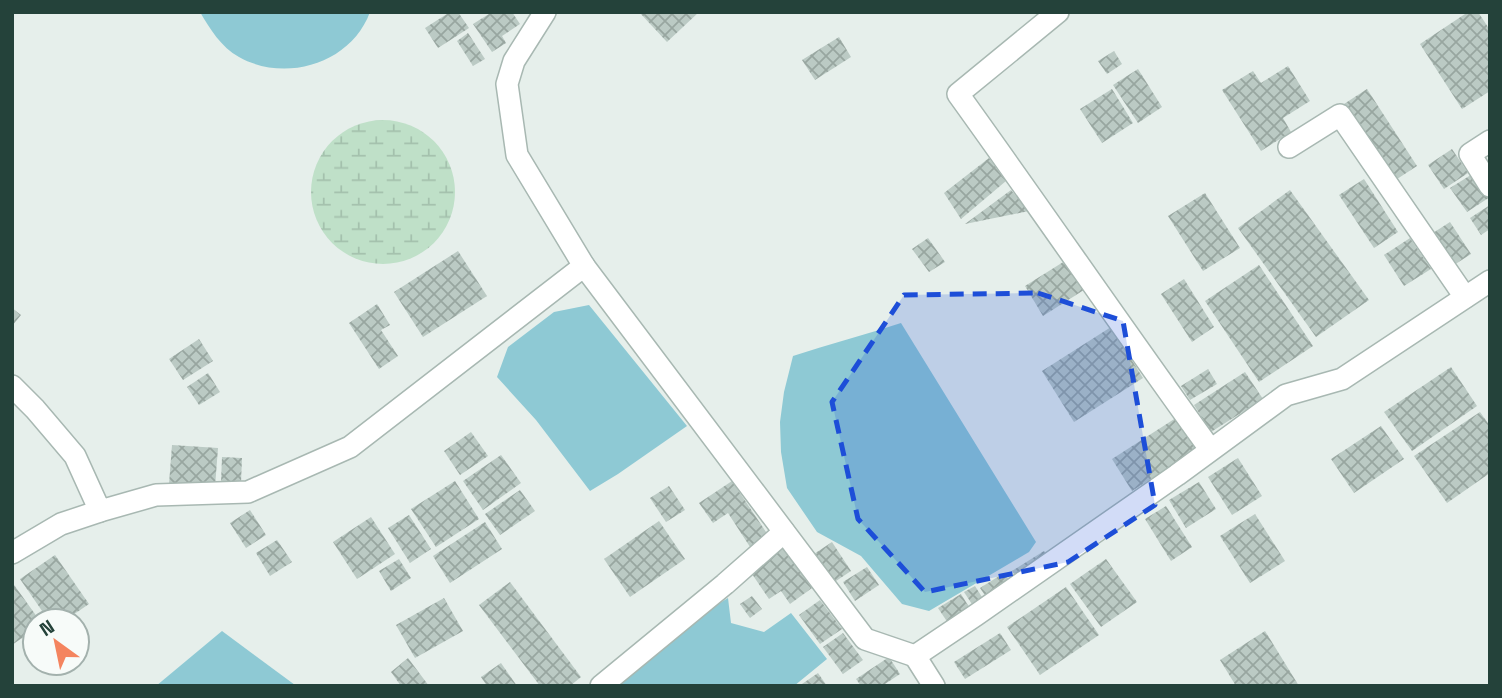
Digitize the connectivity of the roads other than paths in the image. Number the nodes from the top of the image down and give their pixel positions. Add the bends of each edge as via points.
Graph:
1 (545, 12) edge
2 (1058, 12) edge
3 (1490, 141) edge
4 (1289, 147) dead end
5 (1490, 186) edge
6 (584, 266) junction
7 (1490, 281) edge
8 (1465, 297) junction
9 (12, 386) edge
10 (1210, 449) junction
11 (100, 510) junction
12 (784, 532) junction
13 (12, 553) edge
14 (915, 656) junction
15 (601, 686) edge
16 (933, 686) edge

1 - 6 street via 514,61 506,85 517,155
2 - 10 street via 958,94
3 - 5 street via 1470,154
4 - 8 street via 1340,115
6 - 11 street via 349,447 248,492 156,495
6 - 12 street
7 - 8 street
8 - 10 street via 1342,379 1286,395
9 - 11 street via 75,456
10 - 14 street
11 - 13 street via 61,524
12 - 14 street via 865,639
12 - 15 street
14 - 16 street

